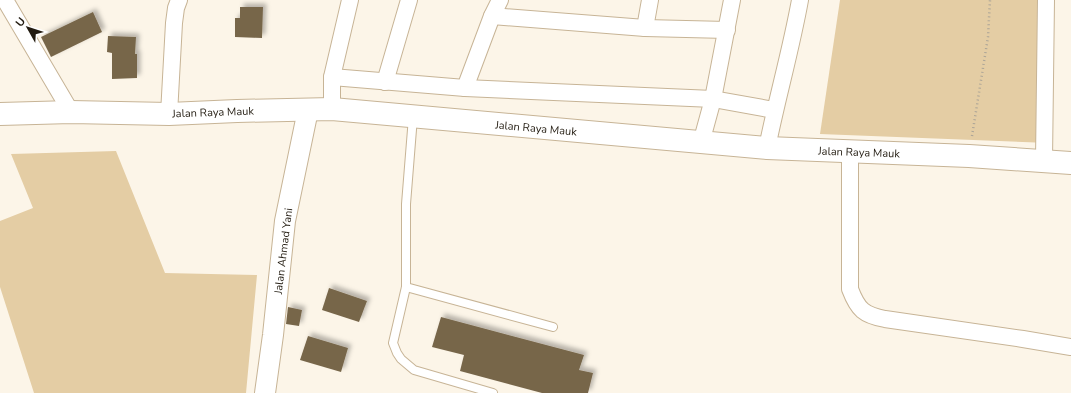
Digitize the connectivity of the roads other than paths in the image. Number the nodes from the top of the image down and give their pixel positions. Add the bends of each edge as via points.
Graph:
1 (5, 0) edge
2 (180, 0) edge
3 (350, 0) edge
4 (409, 0) edge
5 (500, 0) edge
6 (650, 0) edge
7 (732, 0) edge
8 (800, 0) edge
9 (1046, 0) edge
10 (492, 16) junction
11 (645, 28) junction
12 (727, 30) junction
13 (332, 77) junction
14 (385, 82) junction
15 (465, 88) junction
16 (713, 98) junction
17 (332, 109) junction
18 (308, 110) junction
19 (774, 110) junction
20 (71, 112) junction
21 (0, 114) edge
22 (169, 114) junction
23 (413, 117) junction
24 (701, 143) junction
25 (767, 148) junction
26 (850, 152) junction
27 (1044, 160) junction
28 (1071, 163) edge
29 (406, 287) junction
30 (553, 327) dead end
31 (1071, 347) edge
32 (265, 393) edge
33 (493, 393) edge

1 - 20 street
2 - 22 street via 174,23
3 - 13 street
4 - 14 street
5 - 10 street
6 - 11 street
7 - 12 street
8 - 19 street
9 - 27 street
10 - 11 street
10 - 15 street
11 - 12 street
12 - 16 street
13 - 14 street
13 - 17 street
14 - 15 street
15 - 16 street
16 - 19 street
16 - 24 street
17 - 18 main road, Jalan Raya Mauk
17 - 23 main road, Jalan Raya Mauk
18 - 22 main road, Jalan Raya Mauk
18 - 32 street, Jalan Ahmad Yani via 285,221
19 - 25 street
20 - 21 main road, Jalan Raya Mauk
20 - 22 main road, Jalan Raya Mauk
23 - 24 main road, Jalan Raya Mauk
23 - 29 lane via 406,204
24 - 25 main road, Jalan Raya Mauk
25 - 26 main road, Jalan Raya Mauk
26 - 27 main road, Jalan Raya Mauk
26 - 31 street via 850,289 864,313 885,319
27 - 28 main road, Jalan Raya Mauk
29 - 30 lane
29 - 33 lane via 393,343 401,360 414,370

